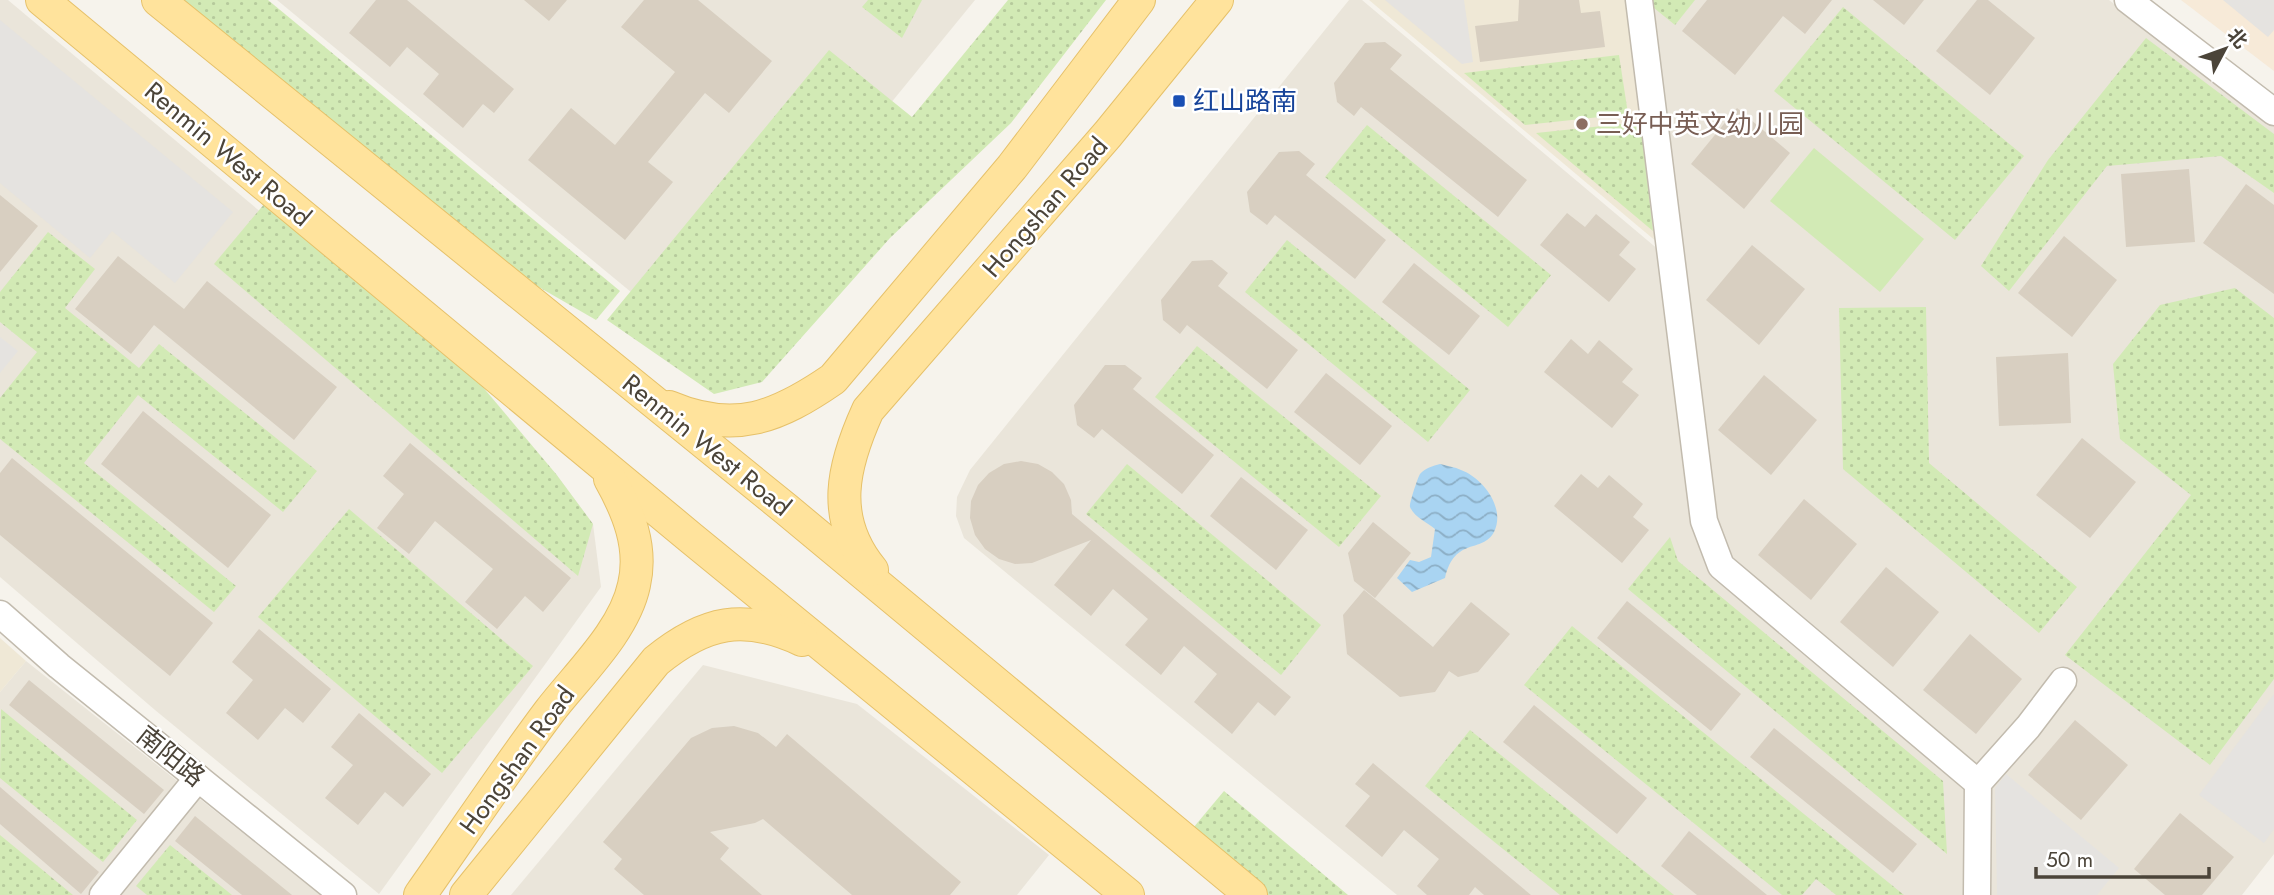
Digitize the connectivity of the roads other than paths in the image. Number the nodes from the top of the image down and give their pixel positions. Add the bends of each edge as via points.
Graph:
1 (42, 0) edge
2 (158, 0) edge
3 (1139, 0) edge
4 (1217, 0) edge
5 (1639, 0) edge
6 (2128, 0) edge
7 (2158, 9) edge
8 (2274, 112) edge
9 (643, 394) junction
10 (594, 458) junction
11 (905, 607) junction
12 (0, 614) edge
13 (849, 668) junction
14 (2063, 681) dead end
15 (198, 778) junction
16 (1978, 783) junction
17 (103, 895) edge
18 (343, 895) edge
19 (420, 895) edge
20 (466, 895) edge
21 (1128, 895) edge
22 (1251, 895) edge
23 (1977, 895) edge

1 - 10 main road, Renmin West Road
2 - 9 main road, Renmin West Road
3 - 9 main road, Hongshan Road via 1012,167 833,379 785,408 740,421 696,417
4 - 11 main road, Hongshan Road via 1108,134 868,410 846,467 846,515 863,560
5 - 16 street via 1704,521 1721,566
6 - 7 street
7 - 8 street
9 - 11 main road, Renmin West Road
10 - 13 main road, Renmin West Road
10 - 19 main road, Hongshan Road via 610,477 629,516 637,561 634,585 617,627 548,713
11 - 22 main road, Renmin West Road
12 - 15 street, 南阳路
13 - 20 main road, Hongshan Road via 785,632 758,625 711,628 689,638 656,661
13 - 21 main road, Renmin West Road
14 - 16 street
15 - 17 street
15 - 18 street, 南阳路
16 - 23 street

